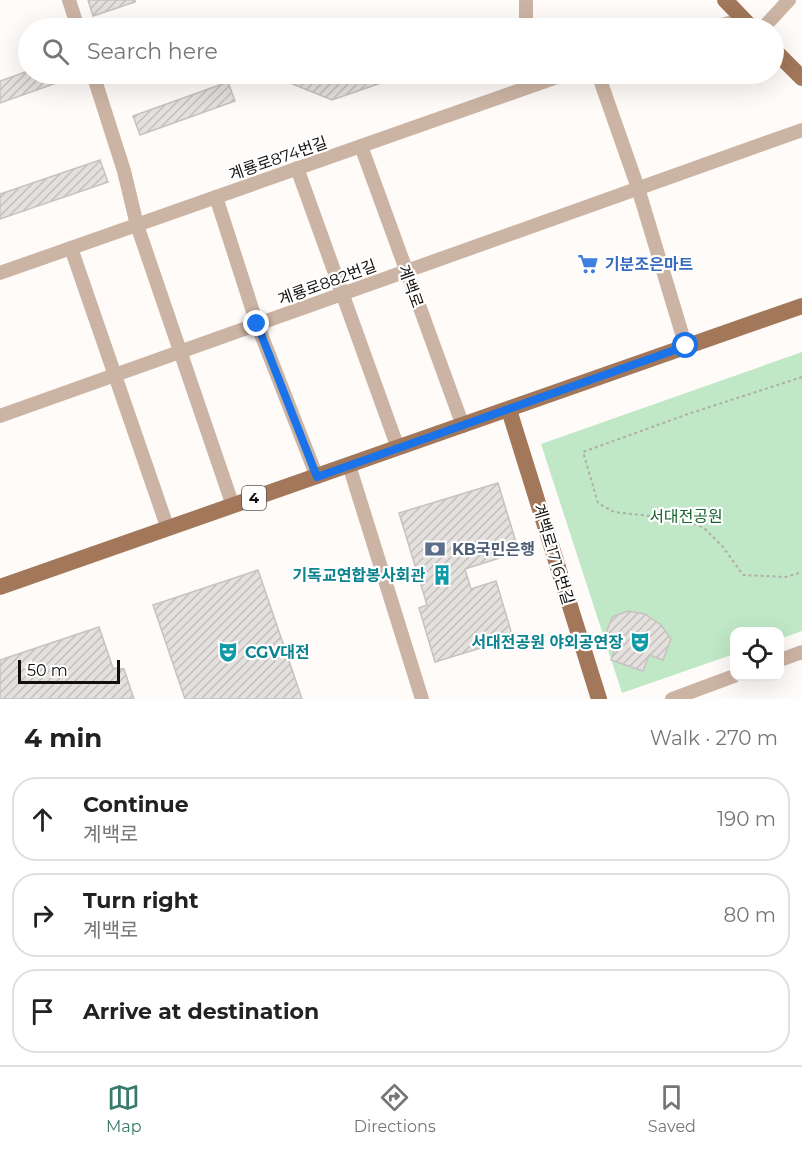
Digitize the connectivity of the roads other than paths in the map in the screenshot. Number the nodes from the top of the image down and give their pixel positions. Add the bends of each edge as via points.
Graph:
1 (69, 0) edge
2 (526, 0) edge
3 (724, 0) edge
4 (789, 0) edge
5 (75, 18) edge
6 (526, 18) edge
7 (742, 18) edge
8 (772, 18) edge
9 (784, 60) edge
10 (802, 78) edge
11 (96, 84) edge
12 (525, 84) edge
13 (537, 84) edge
14 (602, 84) edge
15 (525, 88) junction
16 (802, 130) edge
17 (361, 146) junction
18 (297, 168) junction
19 (638, 188) junction
20 (216, 197) junction
21 (137, 225) junction
22 (71, 248) junction
23 (405, 271) junction
24 (0, 273) edge
25 (342, 294) junction
26 (802, 306) edge
27 (257, 324) junction
28 (686, 346) junction
29 (181, 351) junction
30 (116, 375) junction
31 (508, 410) junction
32 (0, 416) edge
33 (463, 426) junction
34 (398, 448) junction
35 (350, 465) junction
36 (317, 477) junction
37 (233, 506) junction
38 (168, 528) junction
39 (0, 587) edge
40 (802, 652) edge
41 (784, 659) edge
42 (730, 678) edge
43 (422, 699) edge
44 (599, 699) edge
45 (672, 699) edge

1 - 5 street
2 - 6 street
3 - 7 main road
4 - 8 street
9 - 10 main road
11 - 21 street
12 - 15 street
13 - 15 street, 계룡로874번길
14 - 19 street
15 - 17 street, 계룡로874번길
16 - 19 street, 계룡로882번길
17 - 18 street, 계룡로874번길
17 - 23 street, 계백로
18 - 20 street, 계룡로874번길
18 - 25 street
19 - 23 street, 계룡로882번길
19 - 28 street
20 - 21 street, 계룡로874번길
20 - 27 street
21 - 22 street, 계룡로874번길
21 - 29 street
22 - 24 street, 계룡로874번길
22 - 30 street
23 - 25 street, 계룡로882번길
23 - 33 street, 계백로
25 - 27 street, 계룡로882번길
25 - 34 street
26 - 28 main road, 4
27 - 29 street, 계룡로882번길
27 - 36 street
28 - 31 main road, 4
29 - 30 street, 계룡로882번길
29 - 37 street
30 - 32 street, 계룡로882번길
30 - 38 street
31 - 33 main road, 4
31 - 44 main road, 계백로1716번길
33 - 34 main road, 4
34 - 35 main road, 4
35 - 36 main road, 4
35 - 43 street
36 - 37 main road, 4
37 - 38 main road, 4
38 - 39 main road, 4
40 - 41 street
42 - 45 street

